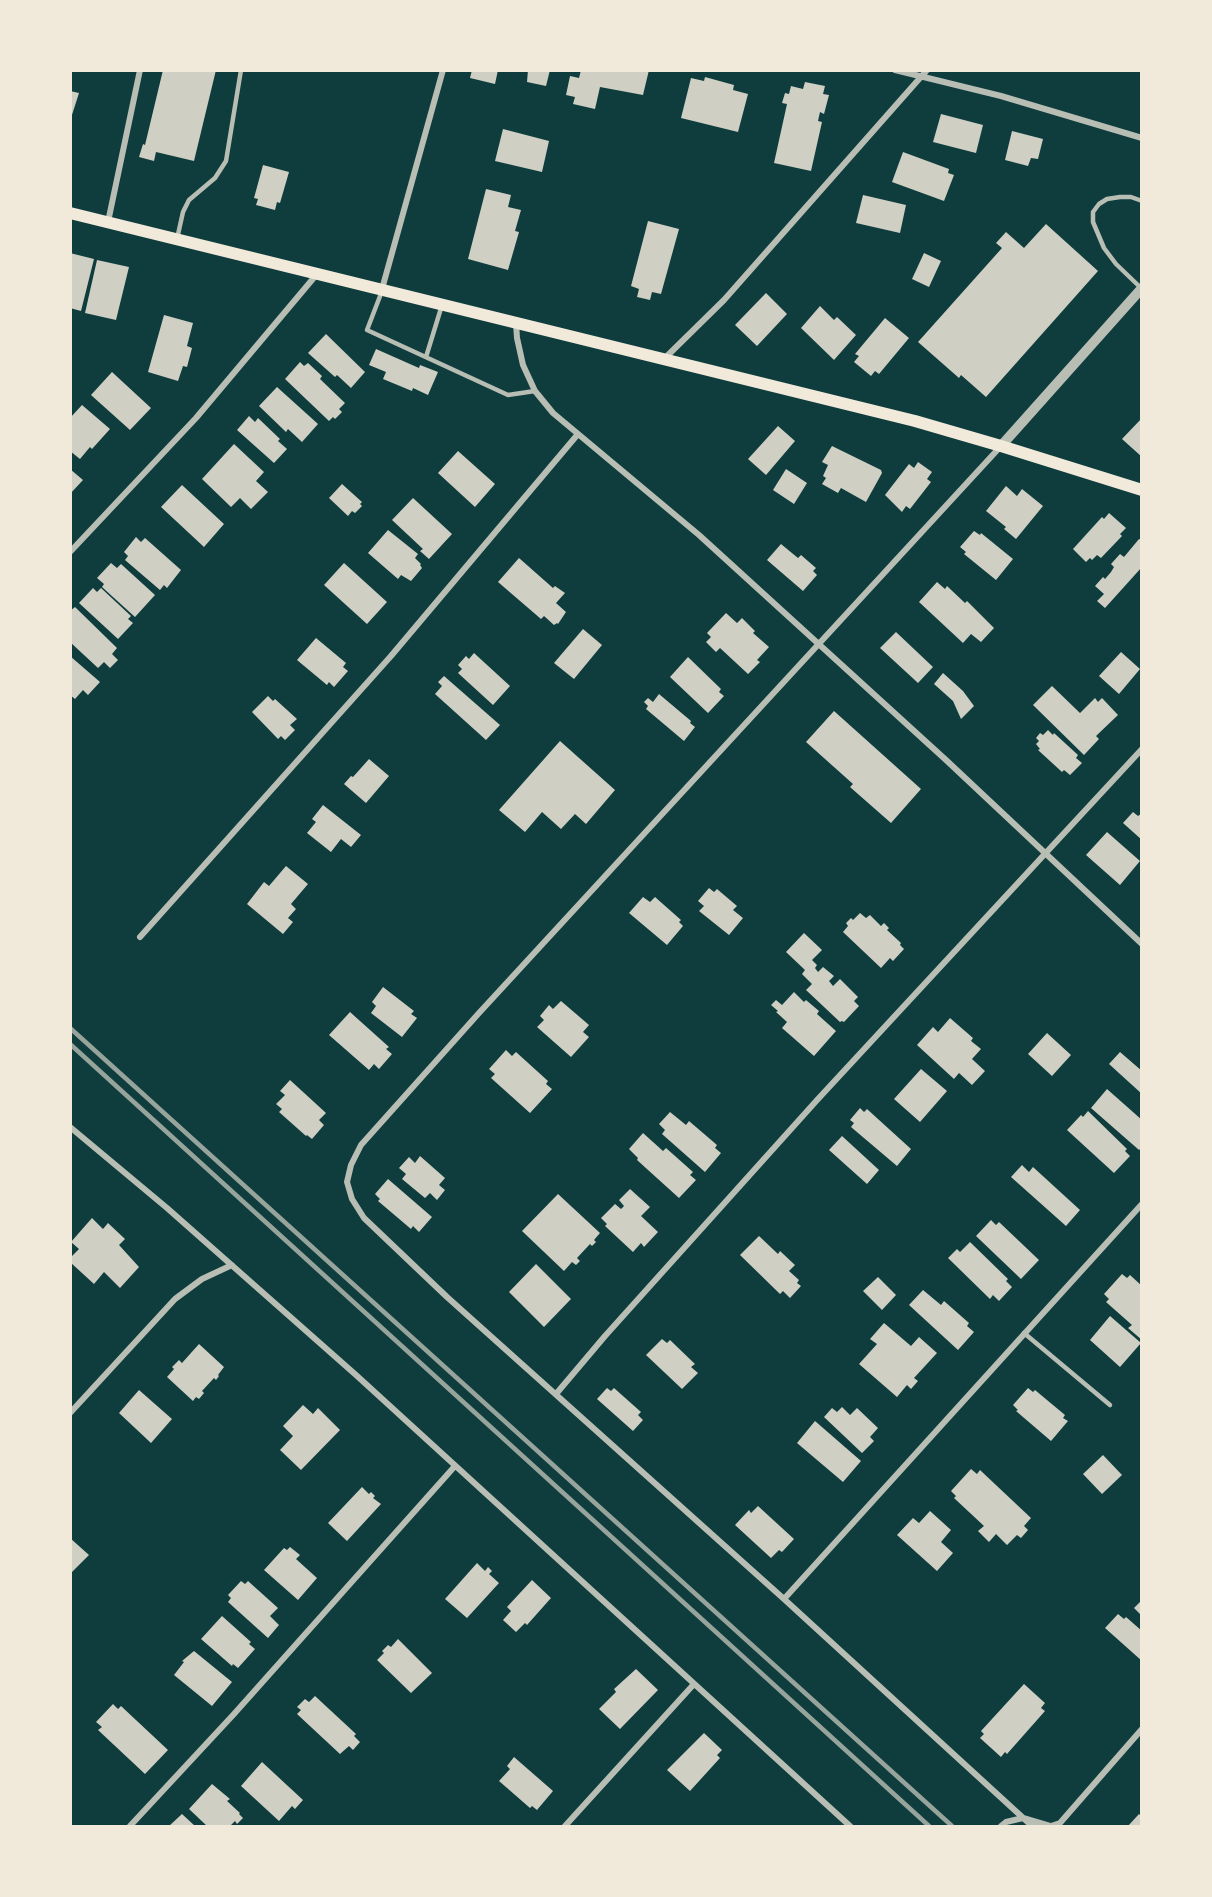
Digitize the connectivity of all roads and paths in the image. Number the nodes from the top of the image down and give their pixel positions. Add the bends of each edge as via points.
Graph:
1 (140, 70) edge
2 (241, 70) edge
3 (443, 70) edge
4 (895, 70) edge
5 (927, 70) edge
6 (921, 77) junction
7 (1142, 138) edge
8 (1142, 201) edge
9 (70, 213) edge
10 (108, 222) junction
11 (177, 239) junction
12 (317, 273) junction
13 (1141, 288) edge
14 (382, 289) junction
15 (442, 304) junction
16 (516, 322) junction
17 (426, 357) junction
18 (664, 359) junction
19 (535, 391) junction
20 (578, 434) junction
21 (1001, 446) junction
22 (1142, 490) edge
23 (70, 552) edge
24 (820, 645) junction
25 (1142, 749) edge
26 (1044, 852) junction
27 (140, 937) dead end
28 (1142, 944) edge
29 (70, 1127) edge
30 (1142, 1204) edge
31 (232, 1265) junction
32 (1024, 1333) junction
33 (556, 1394) junction
34 (1110, 1405) dead end
35 (70, 1413) edge
36 (455, 1466) junction
37 (784, 1599) junction
38 (694, 1684) junction
39 (1142, 1729) edge
40 (1023, 1818) junction
41 (130, 1827) edge
42 (565, 1827) edge
43 (849, 1827) edge
44 (1001, 1827) edge
45 (1032, 1827) edge
46 (1050, 1827) edge

1 - 10 street
2 - 11 lane via 226,162 215,178 189,200
3 - 14 street
4 - 6 street
5 - 6 street
6 - 7 street
6 - 18 street via 724,300
8 - 13 lane via 1131,197 1107,199 1094,212 1093,222 1104,248
9 - 10 main road
10 - 11 main road
11 - 12 main road
12 - 14 main road
12 - 23 street via 196,418
13 - 21 street
14 - 15 main road
14 - 17 lane via 367,330
15 - 16 main road
15 - 17 lane
16 - 18 main road
16 - 19 street via 523,365
17 - 19 lane via 508,395
18 - 21 main road
19 - 20 street
20 - 24 street via 699,535
20 - 27 street via 391,656
21 - 22 main road
21 - 24 street
24 - 26 street
24 - 33 street via 487,1004 361,1145 351,1165 347,1182 364,1218
25 - 26 street
26 - 28 street
26 - 33 street
29 - 31 street
30 - 32 street
31 - 35 street via 202,1279 175,1299
31 - 36 street
32 - 34 lane
32 - 37 street
33 - 37 street
36 - 38 street
36 - 41 street
37 - 40 street
38 - 42 street
38 - 43 street
39 - 46 street via 1060,1823
40 - 44 street
40 - 45 street
40 - 46 street

